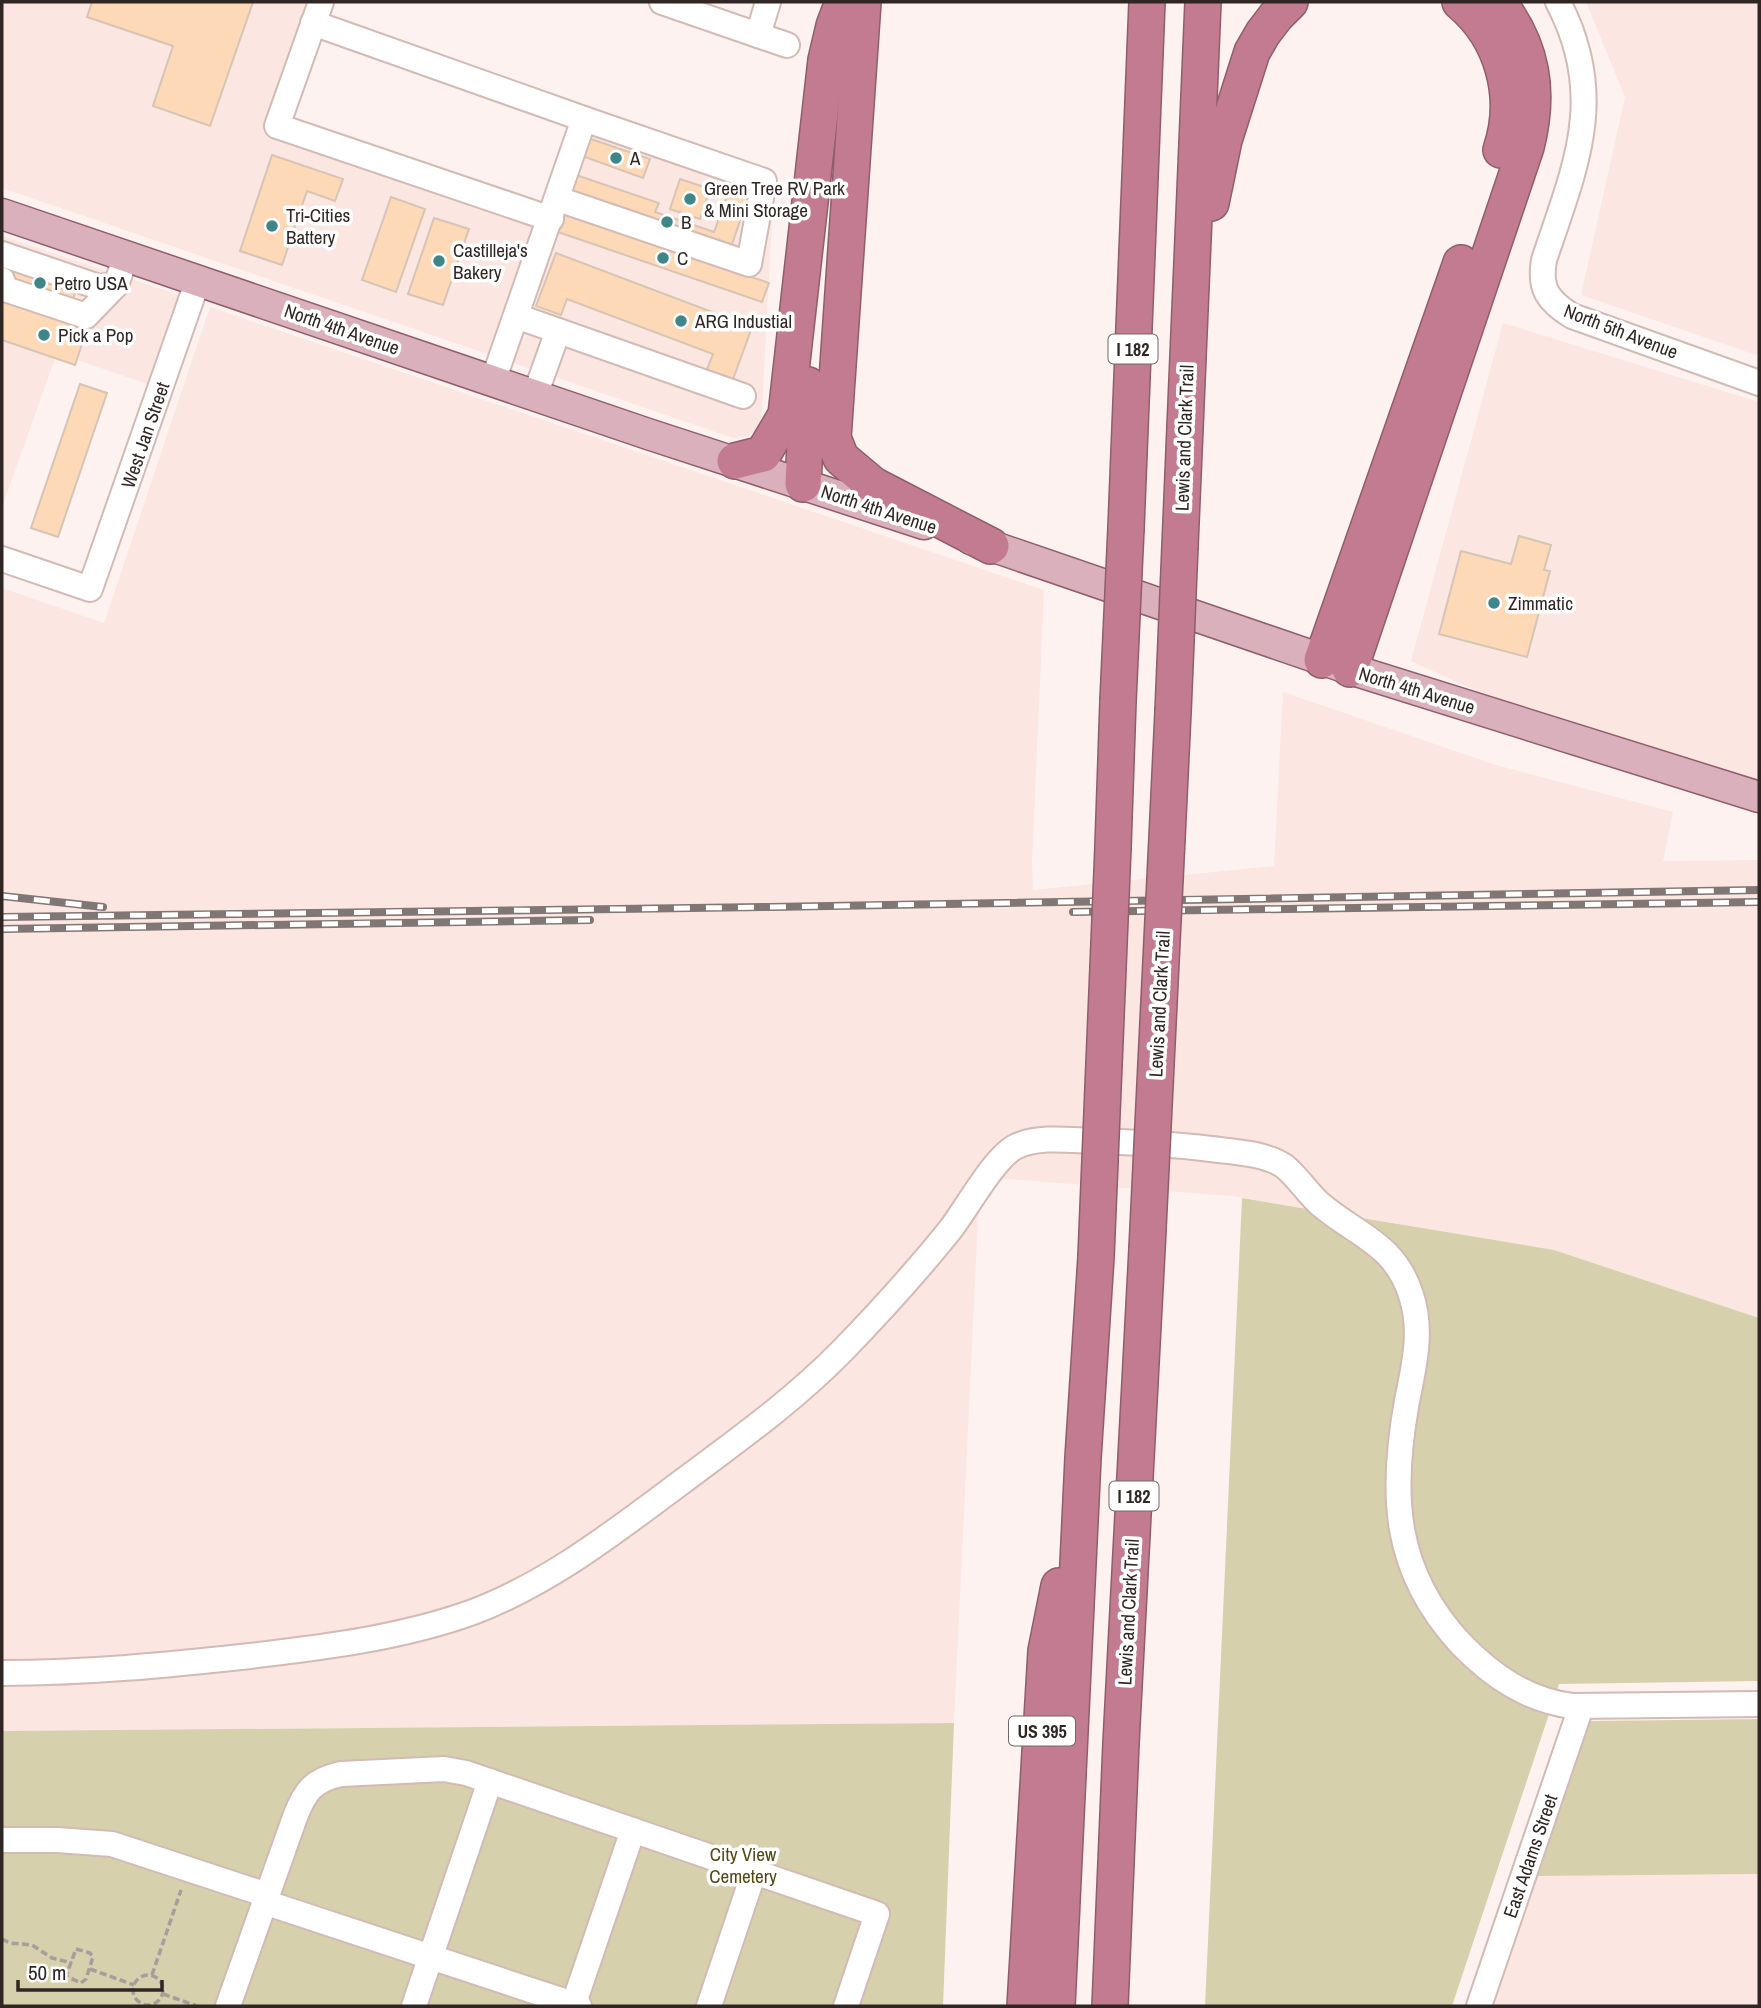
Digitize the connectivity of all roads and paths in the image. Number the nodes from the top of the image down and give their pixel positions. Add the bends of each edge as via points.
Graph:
1 (662, 2) edge
2 (768, 2) edge
3 (843, 2) edge
4 (863, 2) edge
5 (1123, 2) edge
6 (1147, 2) edge
7 (1203, 2) edge
8 (1290, 2) edge
9 (1460, 2) edge
10 (1497, 2) edge
11 (1558, 2) edge
12 (317, 13) edge
13 (758, 35) junction
14 (788, 45) dead end
15 (826, 60) junction
16 (584, 118) junction
17 (1140, 171) junction
18 (554, 209) junction
19 (2, 214) edge
20 (7, 256) edge
21 (126, 256) junction
22 (39, 267) junction
23 (66, 276) junction
24 (198, 280) junction
25 (2, 281) edge
26 (116, 285) junction
27 (30, 297) junction
28 (68, 310) junction
29 (1188, 310) junction
30 (516, 316) junction
31 (558, 331) junction
32 (493, 381) junction
33 (1759, 383) edge
34 (535, 395) junction
35 (743, 396) dead end
36 (833, 438) junction
37 (736, 461) junction
38 (803, 484) junction
39 (991, 546) junction
40 (2, 559) edge
41 (1336, 664) junction
42 (1759, 797) edge
43 (1083, 1458) junction
44 (2, 1672) edge
45 (1759, 1703) edge
46 (1581, 1707) junction
47 (1121, 1743) junction
48 (490, 1781) junction
49 (633, 1830) junction
50 (2, 1840) edge
51 (188, 1868) junction
52 (754, 1871) junction
53 (266, 1899) junction
54 (2, 1939) edge
55 (430, 1957) junction
56 (72, 1963) junction
57 (90, 1969) junction
58 (152, 1975) junction
59 (134, 1984) junction
60 (163, 1994) junction
61 (142, 2005) edge
62 (197, 2006) edge
63 (228, 2006) edge
64 (414, 2006) edge
65 (575, 2006) edge
66 (709, 2006) edge
67 (846, 2006) edge
68 (1025, 2006) edge
69 (1058, 2006) edge
70 (1110, 2006) edge
71 (1123, 2006) edge
72 (1479, 2006) edge

1 - 13 street
2 - 13 street
3 - 15 highway
4 - 36 highway
5 - 17 highway
6 - 17 highway, I 182
7 - 29 highway, Lewis and Clark Trail / I 182
8 - 29 highway via 1263,33 1248,65 1224,140
9 - 41 highway via 1483,26 1503,65 1507,129
10 - 41 highway via 1528,57 1534,102 1531,125
11 - 33 street, North 5th Avenue via 1578,54 1584,108 1578,153 1542,272 1548,296 1572,316
12 - 16 street
12 - 18 street via 277,126
13 - 14 street
15 - 37 highway via 786,415 763,454
15 - 38 highway
16 - 18 street
16 - 18 street via 764,181 748,264
17 - 43 highway, I 182, bridge via 1096,1257
18 - 30 street
19 - 21 main road, North 4th Avenue
20 - 22 street
20 - 27 street
21 - 24 main road, North 4th Avenue
21 - 26 street
22 - 23 street
22 - 28 street
23 - 26 street via 99,287
23 - 28 street
24 - 32 main road, North 4th Avenue
24 - 40 street, West Jan Street via 90,589
25 - 27 street via 5,289
26 - 28 street via 86,316
27 - 28 street
29 - 47 highway, Lewis and Clark Trail / I 182, bridge via 1173,712
30 - 31 street
30 - 32 street
31 - 34 street
31 - 35 street
32 - 34 main road, North 4th Avenue
34 - 37 main road, North 4th Avenue
36 - 38 highway
36 - 39 highway via 841,458 873,485
37 - 38 main road, North 4th Avenue
38 - 39 main road, North 4th Avenue
39 - 41 main road, North 4th Avenue
41 - 42 main road, North 4th Avenue
43 - 68 highway, US 395 via 1046,1651
43 - 69 highway, I 182
44 - 46 street via 152,1666 318,1647 420,1628 506,1598 600,1541 763,1422 825,1368 895,1295 960,1217 1001,1157 1023,1143 1059,1140 1177,1146 1269,1160 1283,1166 1319,1203 1387,1252 1411,1292 1417,1326 1397,1483 1401,1525 1413,1569 1453,1635 1488,1670 1528,1695
45 - 46 street
46 - 72 street, East Adams Street
47 - 70 highway, Lewis and Clark Trail / I 182
47 - 71 highway
48 - 49 street
48 - 53 street via 444,1769 324,1778 301,1801
48 - 55 street
49 - 52 street
49 - 65 street
50 - 51 street via 111,1843
51 - 53 street
51 - 58 path
52 - 66 street
52 - 67 street via 877,1913
53 - 55 street
53 - 63 street
54 - 56 path via 32,1945 52,1958
55 - 64 street
55 - 65 street
56 - 57 path via 76,1949 90,1953
56 - 57 path via 66,1976 79,1982 85,1981
57 - 59 path
58 - 59 path
58 - 60 path via 160,1980
59 - 61 path via 135,1998
60 - 61 path via 157,2003
60 - 62 path

